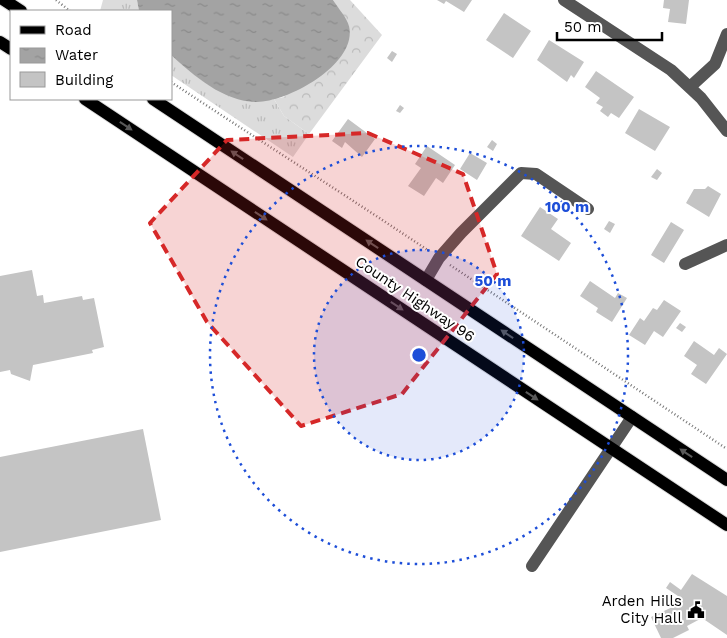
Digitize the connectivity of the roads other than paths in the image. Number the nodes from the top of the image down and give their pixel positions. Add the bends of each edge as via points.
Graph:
1 (4, 0) edge
2 (564, 0) edge
3 (19, 10) edge
4 (727, 34) edge
5 (691, 86) junction
6 (87, 100) edge
7 (154, 100) edge
8 (727, 132) edge
9 (588, 209) dead end
10 (727, 245) edge
11 (685, 264) dead end
12 (426, 280) junction
13 (632, 417) junction
14 (610, 448) junction
15 (727, 480) edge
16 (727, 525) edge
17 (532, 566) dead end

1 - 3 main road
2 - 5 street
4 - 5 street via 715,64
5 - 8 street
6 -> 14 main road, County Highway 96
12 -> 7 main road, County Highway 96
9 - 12 street via 536,174 521,173 461,232
10 - 11 street
13 -> 12 main road, County Highway 96
13 - 14 street
15 -> 13 main road, County Highway 96
14 - 16 main road, County Highway 96
14 - 17 street

